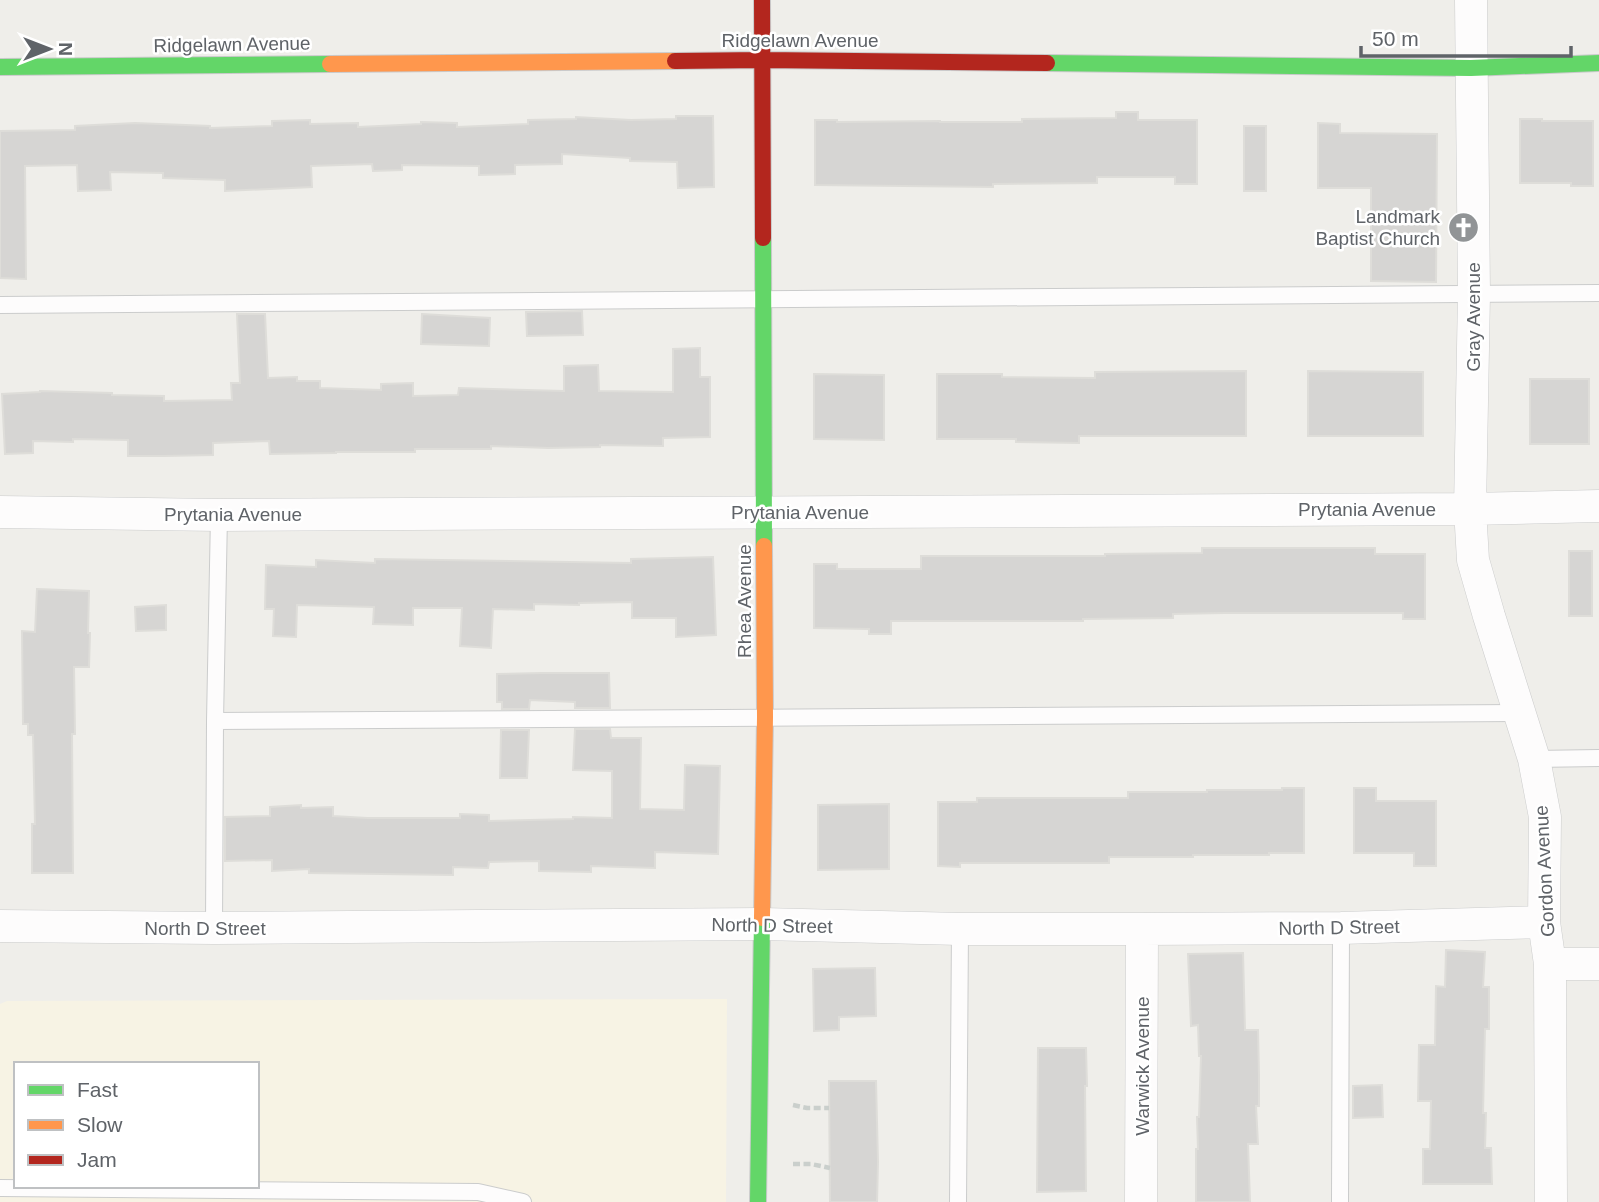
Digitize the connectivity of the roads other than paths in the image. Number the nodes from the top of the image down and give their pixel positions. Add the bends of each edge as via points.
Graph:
1 (762, 0) edge
2 (1471, 0) edge
3 (762, 60) junction
4 (1599, 63) edge
5 (0, 67) edge
6 (1471, 68) junction
7 (1599, 293) edge
8 (1474, 294) junction
9 (763, 299) junction
10 (0, 305) edge
11 (1599, 506) edge
12 (1470, 509) junction
13 (0, 512) edge
14 (765, 512) junction
15 (219, 515) junction
16 (1518, 713) junction
17 (765, 717) junction
18 (215, 721) junction
19 (1599, 758) edge
20 (1534, 760) junction
21 (1544, 922) junction
22 (763, 924) junction
23 (0, 926) edge
24 (214, 928) junction
25 (1341, 928) junction
26 (960, 929) junction
27 (1142, 929) junction
28 (1550, 964) junction
29 (1599, 964) edge
30 (0, 1188) edge
31 (478, 1197) edge
32 (523, 1202) edge
33 (758, 1202) edge
34 (958, 1202) edge
35 (1142, 1202) edge
36 (1340, 1202) edge
37 (1551, 1202) edge

1 - 3 street, Rhea Avenue
2 - 6 street, Gray Avenue
3 - 5 street, Ridgelawn Avenue
3 - 6 street, Ridgelawn Avenue
3 - 9 street, Rhea Avenue
4 - 6 street, Ridgelawn Avenue
6 - 8 street, Gray Avenue
7 - 8 lane
8 - 9 lane
8 - 12 street, Gray Avenue
9 - 10 lane
9 - 14 street, Rhea Avenue
11 - 12 street, Prytania Avenue
12 - 14 street, Prytania Avenue
12 - 16 street, Gordon Avenue via 1473,560
13 - 15 street, Prytania Avenue
14 - 15 street, Prytania Avenue
14 - 17 street, Rhea Avenue
15 - 18 lane
16 - 17 lane
16 - 20 street, Gordon Avenue
17 - 18 lane
17 - 22 street, Rhea Avenue
18 - 24 lane
19 - 20 lane
20 - 21 street, Gordon Avenue via 1545,817
21 - 25 street, North D Street
21 - 28 street, Gordon Avenue
22 - 24 street, North D Street
22 - 26 street, North D Street
22 - 33 street, Rhea Avenue
23 - 24 street, North D Street
25 - 27 street, North D Street
25 - 36 lane
26 - 27 street, North D Street
26 - 34 lane
27 - 35 street, Warwick Avenue
28 - 29 street
28 - 37 street, Gordon Avenue
30 - 31 lane
31 - 32 lane

